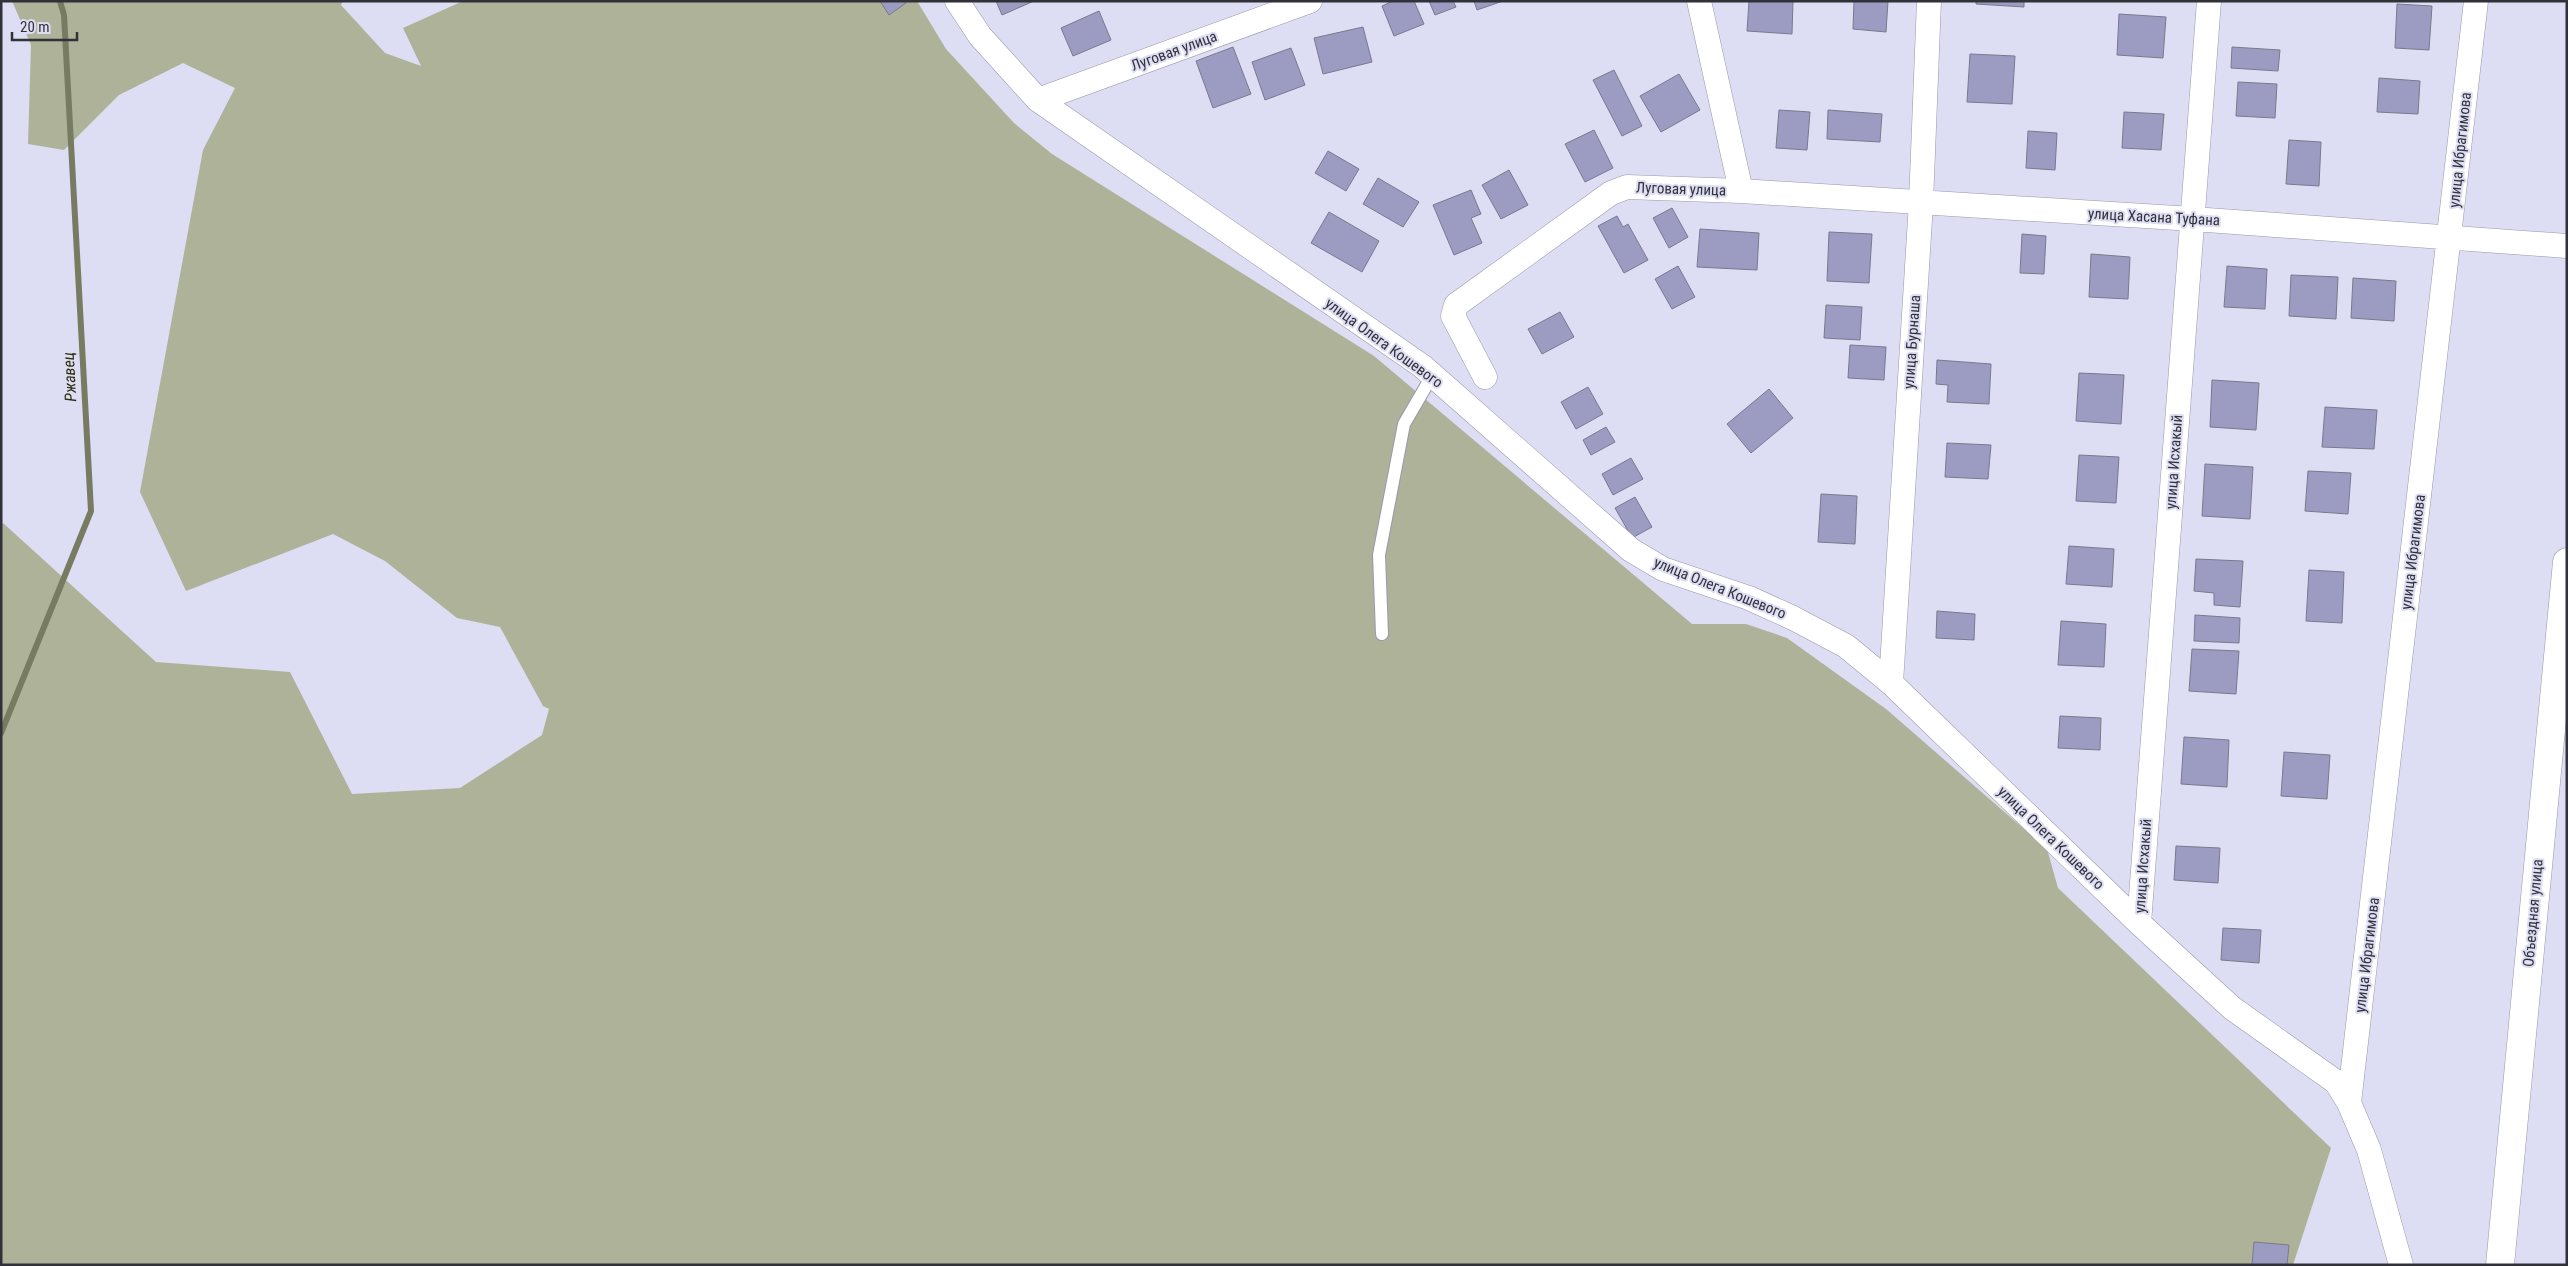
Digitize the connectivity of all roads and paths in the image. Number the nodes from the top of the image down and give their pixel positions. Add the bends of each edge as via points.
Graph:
1 (957, 1) edge
2 (1310, 1) edge
3 (1700, 1) edge
4 (1929, 1) edge
5 (2209, 1) edge
6 (2476, 1) edge
7 (1038, 100) junction
8 (1741, 191) junction
9 (1921, 204) junction
10 (2193, 219) junction
11 (2450, 238) junction
12 (2567, 246) edge
13 (1432, 376) junction
14 (1486, 377) dead end
15 (2567, 562) edge
16 (1382, 634) dead end
17 (1891, 684) junction
18 (2139, 923) junction
19 (2350, 1103) junction
20 (2400, 1265) edge
21 (2500, 1265) edge

1 - 7 street, улица Олега Кошевого via 980,36
2 - 7 street, Луговая улица
3 - 8 street, Луговая улица
4 - 9 street, улица Бурнаша
5 - 10 street, улица Исхакый
6 - 11 street, улица Ибрагимова
7 - 13 street, улица Олега Кошевого
8 - 9 street, улица Хасана Туфана
8 - 14 street, Луговая улица via 1643,186 1611,192 1473,290 1456,305 1453,316
9 - 10 street, улица Хасана Туфана
9 - 17 street, улица Бурнаша
10 - 11 street, улица Хасана Туфана
10 - 18 street, улица Исхакый
11 - 12 street, улица Хасана Туфана
11 - 19 street, улица Ибрагимова
13 - 16 lane via 1404,424 1402,434 1379,555
13 - 17 street, улица Олега Кошевого via 1631,550 1663,569 1749,598 1794,618 1846,646
15 - 21 street, Объездная улица
17 - 18 street, улица Олега Кошевого
18 - 19 street, улица Олега Кошевого via 2232,1008 2336,1082
19 - 20 street, улица Олега Кошевого via 2369,1150

